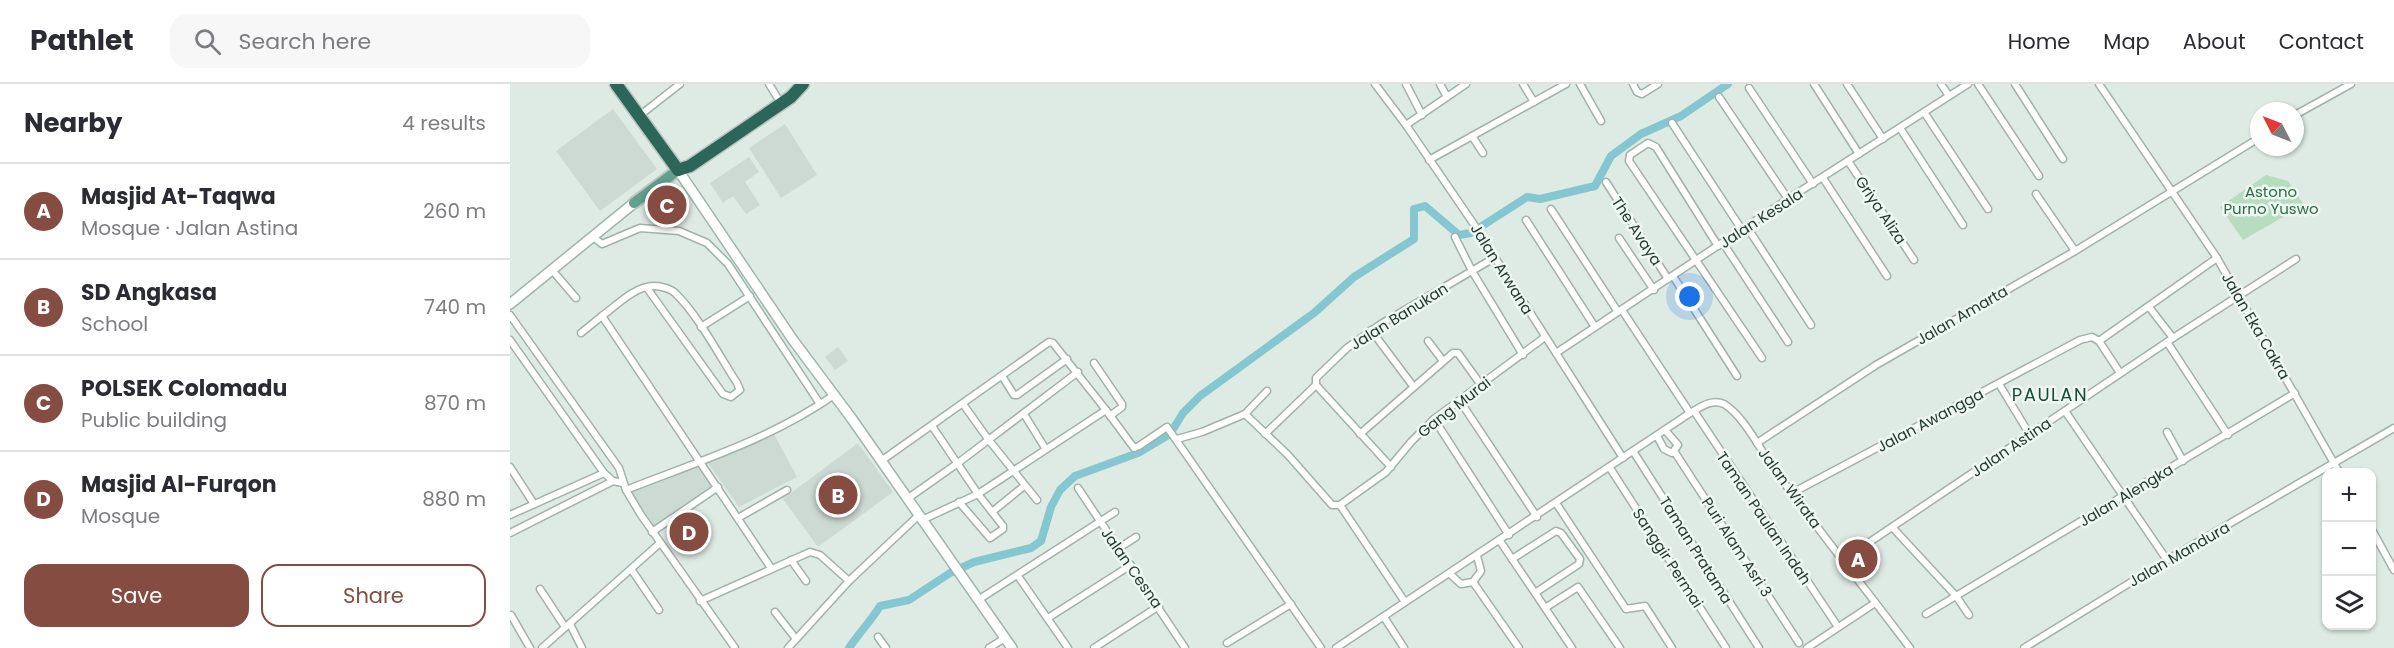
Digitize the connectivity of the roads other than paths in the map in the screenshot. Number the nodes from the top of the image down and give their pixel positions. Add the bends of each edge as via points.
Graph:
1 (616, 84) edge
2 (680, 84) edge
3 (770, 84) edge
4 (1375, 84) edge
5 (1406, 84) edge
6 (1440, 84) edge
7 (1466, 84) edge
8 (1523, 84) edge
9 (1566, 84) edge
10 (1580, 84) edge
11 (1633, 84) edge
12 (1658, 84) edge
13 (1814, 84) edge
14 (1847, 84) edge
15 (1941, 84) edge
16 (1968, 84) edge
17 (1978, 84) edge
18 (2014, 84) edge
19 (2099, 84) edge
20 (2351, 84) edge
21 (800, 86) edge
22 (1749, 88) dead end
23 (1949, 96) junction
24 (777, 97) junction
25 (1447, 97) junction
26 (1719, 97) dead end
27 (1534, 102) junction
28 (2304, 111) edge
29 (1924, 112) junction
30 (1422, 115) junction
31 (639, 116) junction
32 (1601, 121) dead end
33 (1672, 123) dead end
34 (1406, 125) junction
35 (1900, 128) junction
36 (1472, 136) junction
37 (1883, 138) junction
38 (2250, 144) edge
39 (1483, 153) dead end
40 (1859, 154) junction
41 (2063, 159) dead end
42 (1429, 160) junction
43 (1848, 161) junction
44 (678, 170) junction
45 (2039, 176) dead end
46 (1823, 178) junction
47 (1606, 182) dead end
48 (1813, 184) junction
49 (2036, 194) dead end
50 (2172, 194) junction
51 (1788, 199) junction
52 (634, 203) joint
53 (1551, 209) dead end
54 (1988, 209) dead end
55 (1526, 220) dead end
56 (1963, 225) dead end
57 (1745, 229) junction
58 (594, 237) junction
59 (1455, 237) dead end
60 (1619, 238) dead end
61 (1721, 244) junction
62 (2075, 251) junction
63 (1494, 258) junction
64 (2217, 258) junction
65 (2296, 259) dead end
66 (1696, 260) junction
67 (1914, 260) dead end
68 (552, 270) junction
69 (1472, 271) junction
70 (1887, 276) dead end
71 (1670, 277) junction
72 (647, 288) junction
73 (1654, 290) junction
74 (2238, 295) junction
75 (750, 296) junction
76 (576, 297) dead end
77 (510, 304) edge
78 (2149, 307) junction
79 (1620, 311) junction
80 (510, 315) edge
81 (602, 316) junction
82 (1812, 325) dead end
83 (701, 327) junction
84 (1595, 327) junction
85 (1371, 330) junction
86 (581, 333) dead end
87 (1545, 337) junction
88 (2170, 340) junction
89 (1428, 341) dead end
90 (2099, 341) junction
91 (510, 342) edge
92 (1788, 342) dead end
93 (1556, 353) junction
94 (1522, 355) junction
95 (1762, 358) dead end
96 (1067, 359) junction
97 (1443, 361) junction
98 (1094, 363) dead end
99 (1078, 372) junction
100 (2121, 373) junction
101 (1002, 376) junction
102 (1737, 376) dead end
103 (1999, 384) junction
104 (1316, 385) junction
105 (1480, 385) junction
106 (1413, 386) junction
107 (1267, 391) dead end
108 (2295, 393) junction
109 (834, 395) junction
110 (820, 404) junction
111 (963, 404) junction
112 (1462, 404) dead end
113 (2065, 411) junction
114 (1692, 412) junction
115 (1108, 413) junction
116 (1024, 414) junction
117 (1245, 414) junction
118 (1434, 419) junction
119 (932, 426) junction
120 (2394, 428) edge
121 (1665, 430) junction
122 (2167, 432) dead end
123 (1266, 434) junction
124 (1360, 434) junction
125 (2030, 435) junction
126 (2228, 435) junction
127 (1657, 436) junction
128 (1176, 437) junction
129 (988, 439) junction
130 (1757, 443) junction
131 (1046, 448) junction
132 (1633, 451) junction
133 (1674, 451) junction
134 (1623, 458) junction
135 (700, 461) junction
136 (881, 461) junction
137 (2183, 461) junction
138 (958, 463) junction
139 (2334, 463) junction
140 (510, 467) edge
141 (1391, 467) junction
142 (1610, 468) junction
143 (2337, 468) edge
144 (1012, 471) junction
145 (604, 473) junction
146 (613, 481) junction
147 (625, 486) junction
148 (1024, 486) junction
149 (718, 487) junction
150 (1078, 488) dead end
151 (786, 490) dead end
152 (1792, 493) junction
153 (978, 494) junction
154 (2123, 497) junction
155 (907, 498) junction
156 (1037, 500) dead end
157 (959, 502) junction
158 (1556, 503) junction
159 (534, 504) junction
160 (1340, 505) junction
161 (992, 512) junction
162 (1115, 512) dead end
163 (510, 515) edge
164 (1537, 517) junction
165 (738, 518) junction
166 (920, 518) junction
167 (1101, 523) junction
168 (1892, 527) junction
169 (652, 532) junction
170 (510, 533) edge
171 (1509, 535) junction
172 (1136, 537) dead end
173 (2376, 537) edge
174 (1500, 541) junction
175 (660, 543) junction
176 (1119, 548) junction
177 (1476, 556) junction
178 (791, 560) junction
179 (1512, 560) junction
180 (1843, 560) junction
181 (2166, 560) junction
182 (1131, 565) junction
183 (771, 568) junction
184 (631, 569) junction
185 (2394, 570) edge
186 (1450, 574) junction
187 (1018, 576) junction
188 (806, 581) dead end
189 (849, 581) junction
190 (1473, 582) junction
191 (540, 589) dead end
192 (1535, 593) junction
193 (1956, 596) junction
194 (978, 600) junction
195 (700, 601) junction
196 (1405, 602) junction
197 (1875, 603) junction
198 (1291, 604) junction
199 (1159, 606) junction
200 (1545, 608) junction
201 (658, 610) dead end
202 (775, 612) dead end
203 (1926, 614) dead end
204 (511, 615) edge
205 (1969, 615) dead end
206 (1384, 617) junction
207 (1048, 618) junction
208 (1836, 624) dead end
209 (567, 625) junction
210 (878, 637) dead end
211 (1005, 638) junction
212 (796, 639) junction
213 (1348, 640) junction
214 (1227, 643) dead end
215 (1799, 643) dead end
216 (530, 648) edge
217 (542, 648) edge
218 (582, 648) edge
219 (734, 648) edge
220 (788, 648) edge
221 (886, 648) edge
222 (989, 648) edge
223 (1012, 648) edge
224 (1068, 648) edge
225 (1094, 648) edge
226 (1185, 648) edge
227 (1321, 648) edge
228 (1336, 648) edge
229 (1349, 648) edge
230 (1404, 648) edge
231 (1519, 648) edge
232 (1572, 648) edge
233 (1620, 648) edge
234 (1672, 648) edge
235 (1726, 648) edge
236 (1759, 648) edge
237 (1807, 648) edge
238 (1910, 648) edge
239 (2024, 648) edge

1 - 31 highway
2 - 31 street
3 - 24 street
4 - 34 street, Jalan Arwana
5 - 30 street
6 - 25 street
7 - 25 street
8 - 27 street
9 - 27 street
10 - 32 street
11 - 12 street via 1641,94
13 - 40 street
14 - 37 street
15 - 23 street
16 - 23 street, Jalan Kesala
17 - 45 street
18 - 41 street
19 - 50 street, Jalan Eka Cakra
20 - 28 street
21 - 24 highway
21 - 44 highway via 791,97 690,166
22 - 48 street
23 - 29 street, Jalan Kesala
24 - 44 highway via 685,159
25 - 30 street
26 - 51 street
27 - 36 street
29 - 35 street, Jalan Kesala
29 - 54 street
30 - 34 street
31 - 44 highway
33 - 57 street
34 - 42 street, Jalan Arwana
35 - 37 street, Jalan Kesala
35 - 56 street
36 - 39 street
36 - 42 street
37 - 40 street, Jalan Kesala
38 - 50 street, Jalan Amarta
40 - 43 street, Jalan Kesala
42 - 63 street, Jalan Arwana
43 - 46 street, Jalan Kesala
43 - 67 street, Griya Aliza
44 - 52 main road
44 - 109 main road
46 - 48 street, Jalan Kesala
46 - 70 street
47 - 71 street, The Avaya
48 - 51 street, Jalan Kesala
49 - 62 street
50 - 62 street, Jalan Amarta
50 - 64 street, Jalan Eka Cakra
51 - 57 street, Jalan Kesala
52 - 58 main road
53 - 79 street, Taman Paulan Indah
55 - 84 street
57 - 61 street, Jalan Kesala
57 - 82 street
58 - 68 main road
58 - 75 street via 602,244 640,228 680,231 701,239 723,257
59 - 69 street
60 - 73 street
61 - 66 street, Jalan Kesala
61 - 66 street via 1656,147 1648,143 1632,153 1629,161
61 - 92 street
62 - 130 street, Jalan Amarta via 1876,364
63 - 69 street, Jalan Banukan
63 - 87 street, Jalan Arwana
64 - 74 street, Jalan Eka Cakra
64 - 78 street, Jalan Awangga
65 - 74 street, Jalan Astina
66 - 71 street, Jalan Kesala
66 - 95 street
68 - 76 street
68 - 77 main road
69 - 85 street, Jalan Banukan
69 - 94 street
71 - 73 street, Jalan Kesala
71 - 102 street, The Avaya
72 - 81 street
72 - 83 street via 655,286 676,293
72 - 83 street via 723,394 735,396 740,390 737,383
73 - 79 street, Jalan Kesala
74 - 88 street, Jalan Astina
74 - 108 street, Jalan Eka Cakra
75 - 83 street
75 - 110 street
78 - 88 street
78 - 90 street, Jalan Awangga
79 - 84 street, Jalan Kesala
79 - 114 street, Taman Paulan Indah
80 - 147 street via 620,468
81 - 86 street
81 - 135 street
84 - 93 street, Jalan Kesala
85 - 104 street, Jalan Banukan via 1316,378
85 - 106 street
87 - 93 street, Jalan Arwana
87 - 94 street, Gang Murai
88 - 100 street, Jalan Astina
88 - 126 street
89 - 97 street
90 - 100 street
90 - 103 street, Jalan Awangga via 2087,337
91 - 145 street
93 - 134 street, Jalan Arwana
94 - 105 street, Gang Murai
96 - 99 street
96 - 101 street via 1049,342
96 - 101 street via 1017,395
97 - 105 street via 1458,353
97 - 106 street
98 - 115 street via 1122,404
99 - 115 street
99 - 116 street
100 - 113 street, Jalan Astina
101 - 111 street
103 - 125 street
103 - 152 street, Jalan Awangga
104 - 123 street, Jalan Banukan
104 - 124 street
105 - 118 street, Gang Murai
106 - 124 street
107 - 117 street
108 - 126 street, Jalan Alengka
108 - 139 street, Jalan Eka Cakra
109 - 110 street
109 - 136 main road
110 - 135 street via 774,432
111 - 119 street
111 - 129 street
112 - 164 street
113 - 125 street, Jalan Astina
113 - 154 street
114 - 121 street
114 - 130 street, Jalan Wirata via 1710,403 1724,404
114 - 208 street, Taman Paulan Indah
115 - 128 street via 1134,448 1168,427
115 - 131 street
116 - 129 street
116 - 131 street
117 - 123 street
117 - 128 street via 1202,432
118 - 141 street, Gang Murai
118 - 171 street
119 - 136 street
119 - 138 street
120 - 139 street, Jalan Mandura
121 - 127 street
121 - 133 street, Puri Alam Asri 3 via 1677,441
122 - 137 street
123 - 160 street via 1323,497 1332,505
124 - 141 street
125 - 168 street, Jalan Astina
126 - 137 street, Jalan Alengka
127 - 132 street
127 - 133 street, Puri Alam Asri 3 via 1664,449
128 - 198 street
129 - 138 street
129 - 144 street
130 - 152 street, Jalan Wirata
131 - 144 street
132 - 134 street
132 - 236 street, Taman Pratama
133 - 215 street, Puri Alam Asri 3
134 - 142 street
135 - 147 street
135 - 149 street
136 - 155 main road
137 - 154 street, Jalan Alengka
138 - 153 street
138 - 155 street
139 - 143 street, Jalan Eka Cakra
139 - 181 street, Jalan Mandura
140 - 159 street
141 - 160 street, Gang Murai
142 - 158 street
142 - 235 street, Sanggir Permai
144 - 148 street
144 - 153 street
145 - 146 street
145 - 159 street
146 - 147 street
146 - 170 street
147 - 169 street
148 - 156 street
148 - 161 street
149 - 165 street
149 - 169 street
150 - 167 street, Jalan Cesna
151 - 165 street
152 - 180 street, Jalan Wirata
153 - 157 street
153 - 161 street
154 - 181 street
154 - 193 street, Jalan Alengka
155 - 166 main road
157 - 161 street via 990,538 1003,527
157 - 166 street
158 - 164 street
158 - 234 street via 1626,609 1645,606
159 - 163 street
160 - 196 street
162 - 167 street
164 - 171 street
165 - 183 street
166 - 189 street
166 - 194 main road
167 - 176 street, Jalan Cesna
167 - 187 street
168 - 180 street, Jalan Astina
168 - 193 street
169 - 175 street
171 - 174 street
172 - 176 street
173 - 185 street
174 - 177 street
174 - 179 street
175 - 184 street
175 - 195 street
176 - 182 street, Jalan Cesna
177 - 186 street
177 - 190 street via 1481,571
178 - 183 street
178 - 188 street
178 - 189 street via 816,552
179 - 192 street
179 - 192 street via 1556,531 1580,559 1579,564
180 - 197 street, Jalan Wirata
181 - 239 street, Jalan Mandura
182 - 199 street, Jalan Cesna
182 - 207 street
183 - 195 street
184 - 201 street
184 - 209 street
186 - 190 street via 1461,584
186 - 196 street
187 - 194 street
187 - 207 street
189 - 212 street
190 - 231 street
191 - 209 street
192 - 200 street
193 - 203 street, Jalan Alengka
193 - 205 street
194 - 211 main road
195 - 219 street
196 - 206 street
197 - 237 street
197 - 238 street, Jalan Wirata
198 - 214 street
198 - 227 street
199 - 225 street
199 - 226 street, Jalan Cesna
200 - 232 street
200 - 233 street via 1578,587
202 - 212 street
204 - 216 street
206 - 213 street
206 - 230 street
207 - 224 street
209 - 217 street
209 - 218 street
210 - 221 street
211 - 222 street
211 - 223 main road
212 - 220 street
213 - 228 street
213 - 229 street

